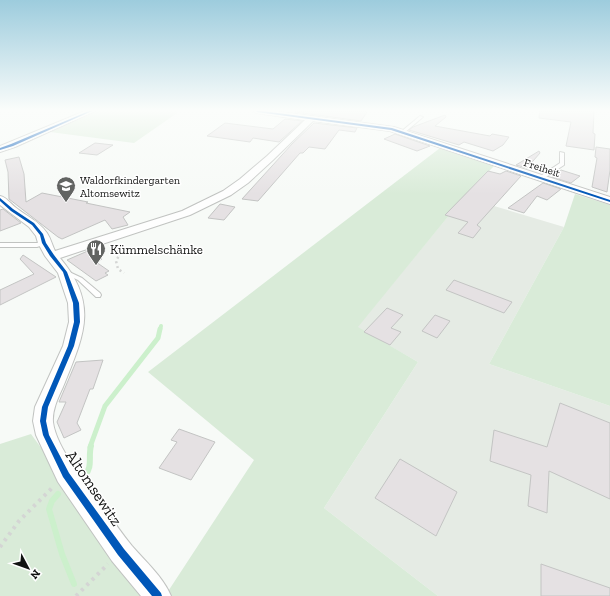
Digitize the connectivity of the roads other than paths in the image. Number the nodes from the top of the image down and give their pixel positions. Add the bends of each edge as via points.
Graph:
1 (26, 139) edge
2 (289, 139) edge
3 (423, 139) edge
4 (0, 149) edge
5 (562, 153) dead end
6 (540, 178) junction
7 (0, 199) edge
8 (610, 201) edge
9 (44, 243) junction
10 (0, 245) edge
11 (52, 256) junction
12 (65, 272) junction
13 (98, 295) dead end
14 (158, 596) edge

1 - 4 street
2 - 11 street via 244,181 214,200 186,213
3 - 6 street, Freiheit
5 - 6 lane via 562,164
6 - 8 street, Freiheit
7 - 9 street, Altomsewitz via 33,224 42,235
9 - 10 lane
9 - 11 street, Altomsewitz
11 - 12 street, Altomsewitz
12 - 13 lane via 87,284
12 - 14 street, Altomsewitz via 76,303 77,322 71,346 45,407 43,422 46,435 66,475 121,552

